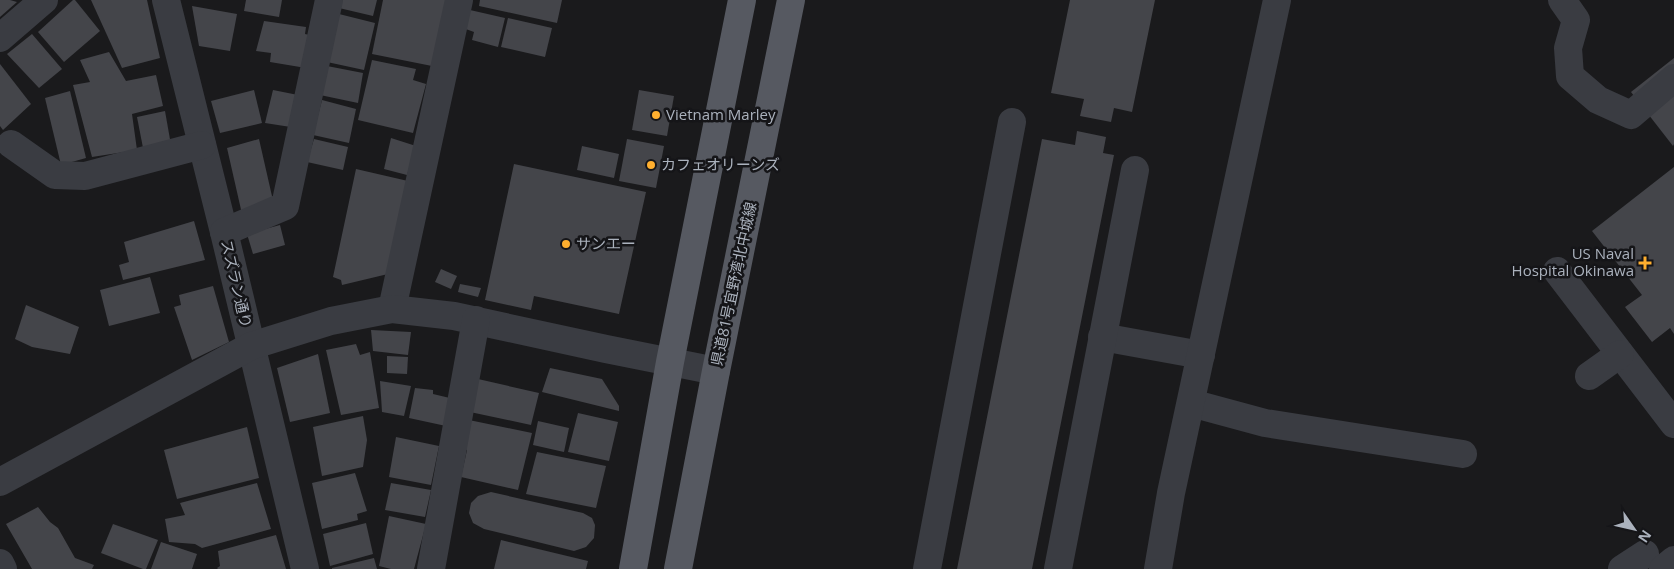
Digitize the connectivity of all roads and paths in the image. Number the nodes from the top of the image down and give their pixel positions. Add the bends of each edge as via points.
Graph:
1 (44, 0) edge
2 (166, 0) edge
3 (329, 0) edge
4 (458, 0) edge
5 (742, 0) edge
6 (791, 0) edge
7 (1278, 0) edge
8 (1562, 0) edge
9 (0, 38) edge
10 (1674, 78) edge
11 (1012, 122) dead end
12 (202, 145) junction
13 (4, 148) edge
14 (1135, 170) dead end
15 (224, 232) junction
16 (1557, 271) dead end
17 (392, 310) junction
18 (476, 320) junction
19 (1102, 337) junction
20 (251, 346) junction
21 (1620, 354) junction
22 (1201, 355) junction
23 (670, 362) junction
24 (716, 371) junction
25 (1589, 376) dead end
26 (1191, 403) junction
27 (1674, 424) edge
28 (1463, 454) dead end
29 (0, 482) edge
30 (1674, 560) edge
31 (1654, 562) edge
32 (0, 563) edge
33 (3, 569) edge
34 (305, 569) edge
35 (431, 569) edge
36 (633, 569) edge
37 (678, 569) edge
38 (927, 569) edge
39 (1058, 569) edge
40 (1158, 569) edge
41 (1622, 569) edge

1 - 9 street
2 - 12 street, スズラン通り
3 - 15 street via 285,206
4 - 17 street
5 - 23 main road
6 - 24 main road, 県道81号宜野湾北中城線
7 - 22 street
8 - 10 street via 1576,20 1568,48 1570,76 1598,100 1631,115
11 - 38 street
12 - 13 street via 85,176 55,175
12 - 15 street, スズラン通り
14 - 19 street
15 - 20 street, スズラン通り
16 - 21 street
17 - 18 street
17 - 20 street via 331,321
18 - 23 street
18 - 35 street
19 - 22 street
19 - 39 street
20 - 29 street
20 - 34 street, スズラン通り
21 - 25 street
21 - 27 street
22 - 26 street
23 - 24 street
23 - 36 main road
24 - 37 main road, 県道81号宜野湾北中城線
26 - 28 street via 1265,423
26 - 40 street
30 - 31 street
31 - 41 street
32 - 33 street

